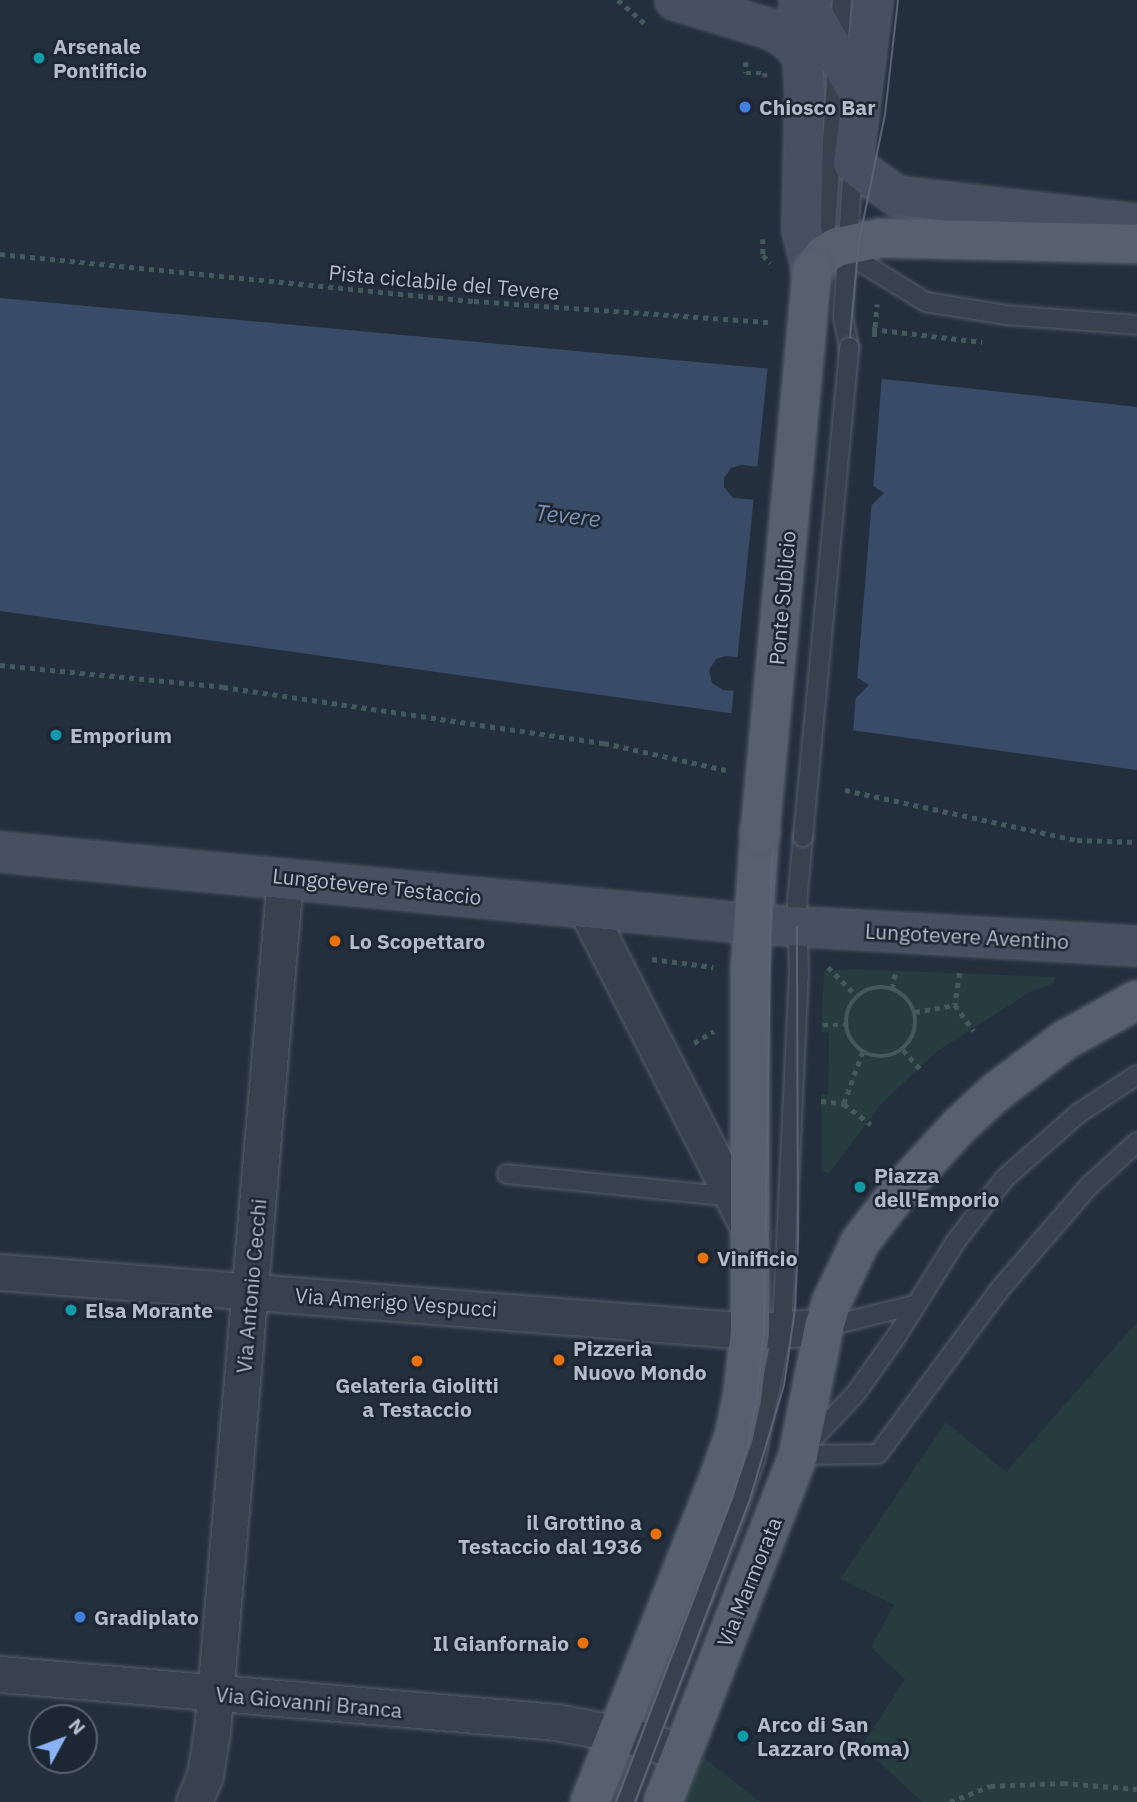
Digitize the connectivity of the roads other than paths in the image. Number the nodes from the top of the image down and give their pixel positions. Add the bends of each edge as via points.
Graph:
1 (799, 0) edge
2 (805, 0) edge
3 (842, 0) edge
4 (873, 0) edge
5 (663, 13) edge
6 (821, 57) junction
7 (860, 96) junction
8 (853, 163) junction
9 (1137, 225) edge
10 (1137, 244) edge
11 (826, 250) junction
12 (1137, 325) edge
13 (0, 852) edge
14 (285, 877) junction
15 (585, 906) junction
16 (754, 908) junction
17 (797, 927) junction
18 (1137, 946) edge
19 (1137, 1000) edge
20 (1137, 1075) edge
21 (1137, 1142) edge
22 (507, 1174) dead end
23 (732, 1197) junction
24 (752, 1235) junction
25 (0, 1272) edge
26 (251, 1291) junction
27 (914, 1305) junction
28 (824, 1327) junction
29 (766, 1331) junction
30 (798, 1455) junction
31 (0, 1674) edge
32 (214, 1694) junction
33 (650, 1742) junction
34 (194, 1802) edge
35 (590, 1802) edge
36 (625, 1802) edge
37 (663, 1802) edge

1 - 6 main road
2 - 6 main road
3 - 6 lane
4 - 7 main road
5 - 6 main road via 722,14 777,32
6 - 7 main road
6 - 11 main road
7 - 8 main road
8 - 9 main road via 897,196
8 - 11 lane
10 - 11 main road via 902,237
11 - 12 lane via 926,302 1005,315
11 - 16 main road, Ponte Sublicio, bridge
11 - 17 lane, bridge via 849,347
13 - 14 main road, Lungotevere Testaccio
14 - 15 main road, Lungotevere Testaccio
14 - 26 street, Via Antonio Cecchi
15 - 16 main road, Lungotevere Testaccio
15 - 23 street
16 - 17 main road
16 - 24 main road
17 - 18 main road, Lungotevere Aventino
17 - 29 lane via 799,975
19 - 28 main road via 1040,1057 960,1125 860,1242
20 - 27 lane via 1079,1113 1006,1178 956,1241
21 - 30 lane via 1089,1186 1000,1289 878,1454
22 - 23 lane
23 - 24 street
24 - 29 main road
25 - 26 street, Via Amerigo Vespucci
26 - 29 street, Via Amerigo Vespucci
26 - 32 street, Via Antonio Cecchi
27 - 28 lane
27 - 30 lane via 850,1400
28 - 29 street
28 - 30 main road, Via Marmorata
29 - 33 main road, Via Marmorata via 754,1404 734,1436 720,1475
30 - 33 main road, Via Marmorata
31 - 32 street, Via Giovanni Branca
32 - 33 street, Via Giovanni Branca via 556,1722
32 - 34 street, Via Antonio Cecchi via 209,1753
33 - 35 main road, Via Marmorata
33 - 36 lane, Via Marmorata
33 - 37 main road, Via Marmorata

